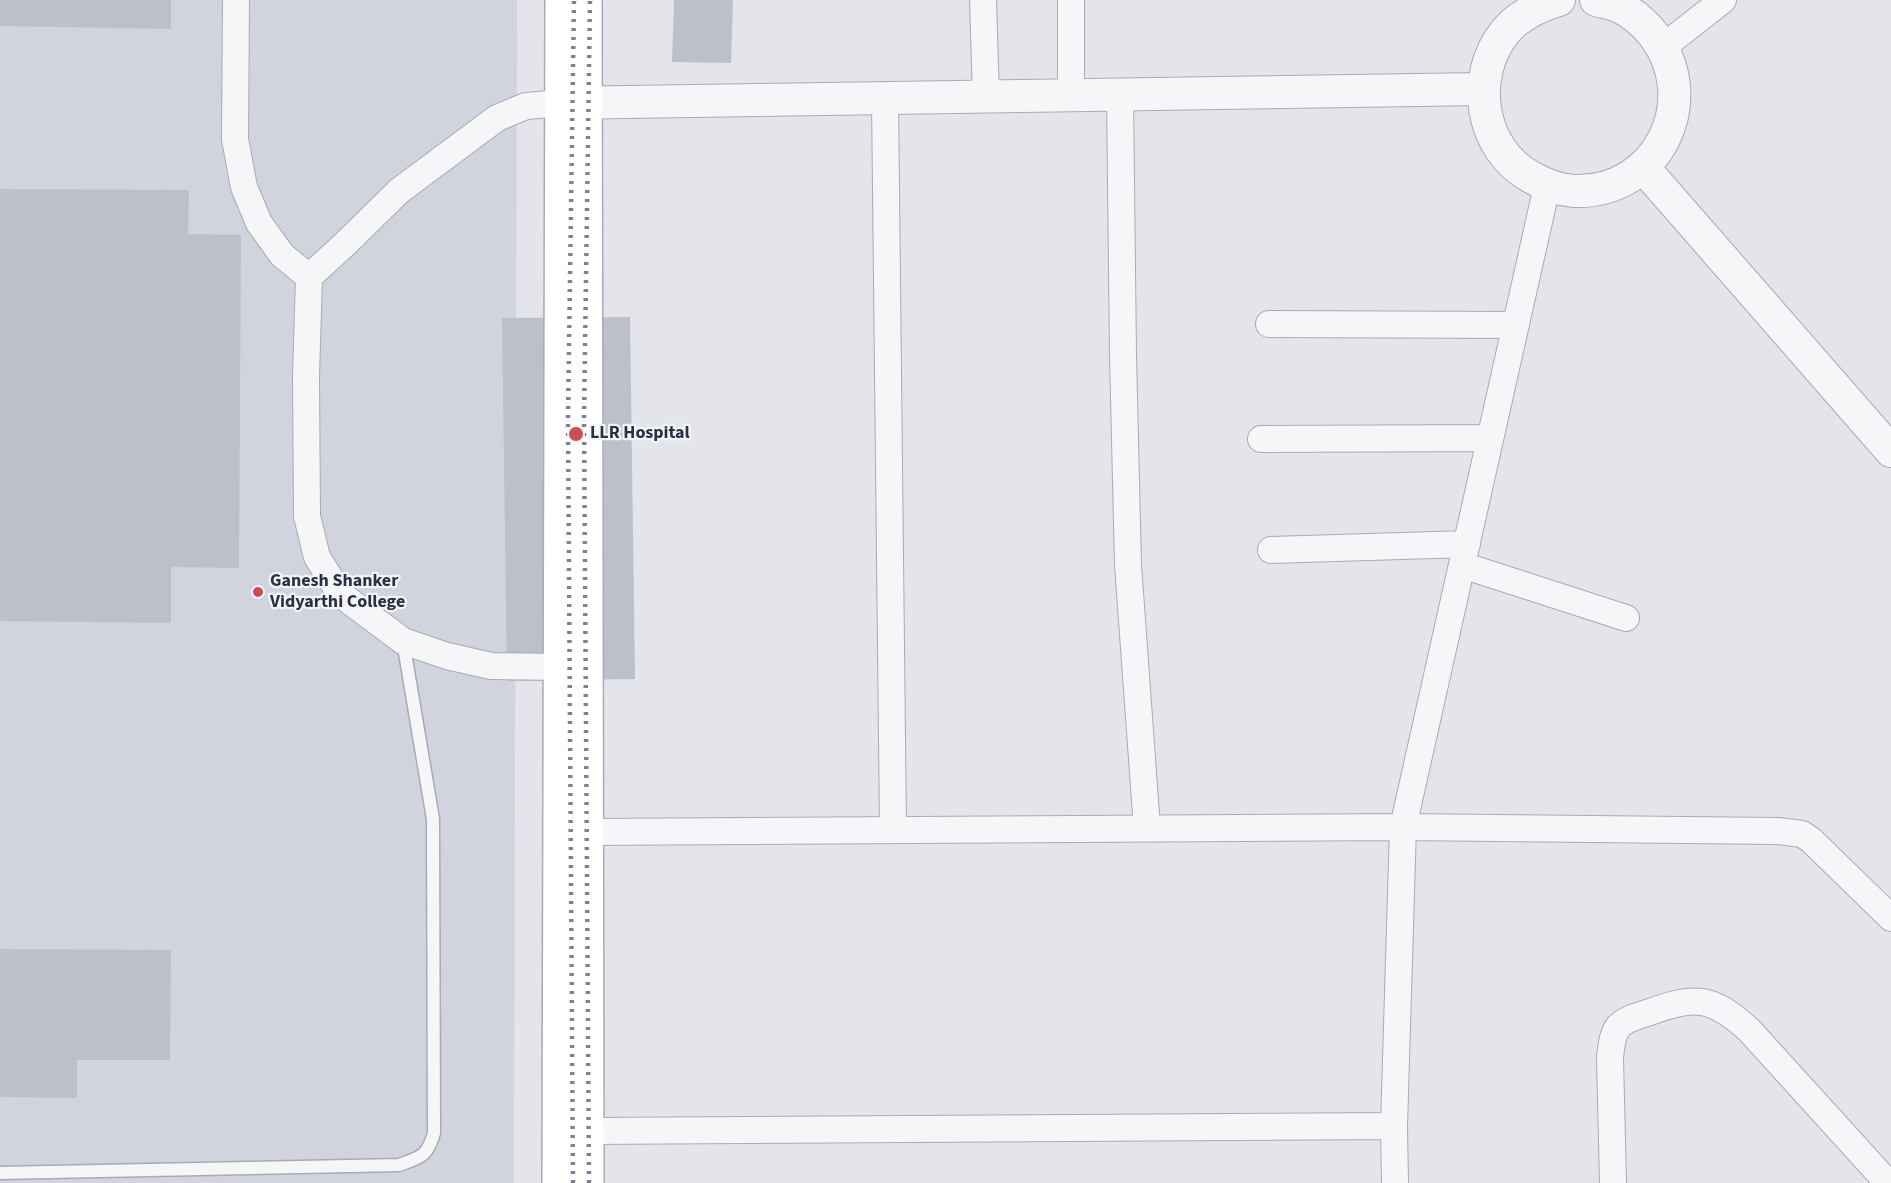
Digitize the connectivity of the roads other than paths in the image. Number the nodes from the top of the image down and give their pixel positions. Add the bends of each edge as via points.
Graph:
1 (236, 0) edge
2 (562, 0) edge
3 (585, 0) edge
4 (983, 0) edge
5 (1071, 0) edge
6 (1559, 0) edge
7 (1596, 0) edge
8 (1723, 0) edge
9 (1663, 47) junction
10 (1483, 89) junction
11 (1120, 94) junction
12 (1071, 95) junction
13 (986, 97) junction
14 (885, 98) junction
15 (573, 103) junction
16 (1643, 167) junction
17 (1547, 186) junction
18 (309, 278) junction
19 (1269, 324) dead end
20 (1516, 325) junction
21 (1490, 438) junction
22 (1261, 439) dead end
23 (1891, 451) edge
24 (1271, 550) dead end
25 (1464, 555) junction
26 (1626, 618) dead end
27 (403, 640) junction
28 (560, 667) junction
29 (1403, 827) junction
30 (1147, 828) junction
31 (893, 830) junction
32 (586, 832) junction
33 (1891, 918) edge
34 (573, 1012) junction
35 (1394, 1126) junction
36 (587, 1131) junction
37 (0, 1173) edge
38 (1618, 1179) edge
39 (559, 1183) edge
40 (587, 1183) edge
41 (1395, 1183) edge
42 (1887, 1183) edge

1 - 18 street via 235,139 244,187 259,224 282,255
2 - 15 main road
3 - 15 main road
4 - 13 street
5 - 12 street
6 - 10 street via 1529,12 1505,32 1489,59
7 - 9 street via 1618,6 1644,23
8 - 9 street
9 - 16 street via 1674,78 1674,111 1663,141
10 - 11 street
10 - 17 street via 1486,120 1499,148 1520,171
11 - 12 street
11 - 30 street via 1128,565
12 - 13 street
13 - 14 street
14 - 15 street
14 - 31 street
15 - 18 street via 526,106 497,118 399,191
15 - 28 main road
15 - 32 main road
16 - 17 street via 1598,190 1572,191
16 - 23 street
17 - 20 street
18 - 27 street via 307,516 317,557 340,594
19 - 20 street
20 - 21 street
21 - 22 street
21 - 25 street
24 - 25 street
25 - 26 street
25 - 29 street
27 - 28 street via 491,666
27 - 37 lane via 433,819 434,1133 429,1149 417,1159 399,1165
28 - 34 main road
29 - 30 street
29 - 33 street via 1765,830 1802,834
29 - 35 street
30 - 31 street
31 - 32 street
32 - 34 main road
34 - 36 main road
34 - 39 main road
35 - 36 street
35 - 41 street
36 - 40 main road
38 - 42 street via 1610,1058 1618,1027 1674,1003 1700,1001 1734,1016 1749,1030

